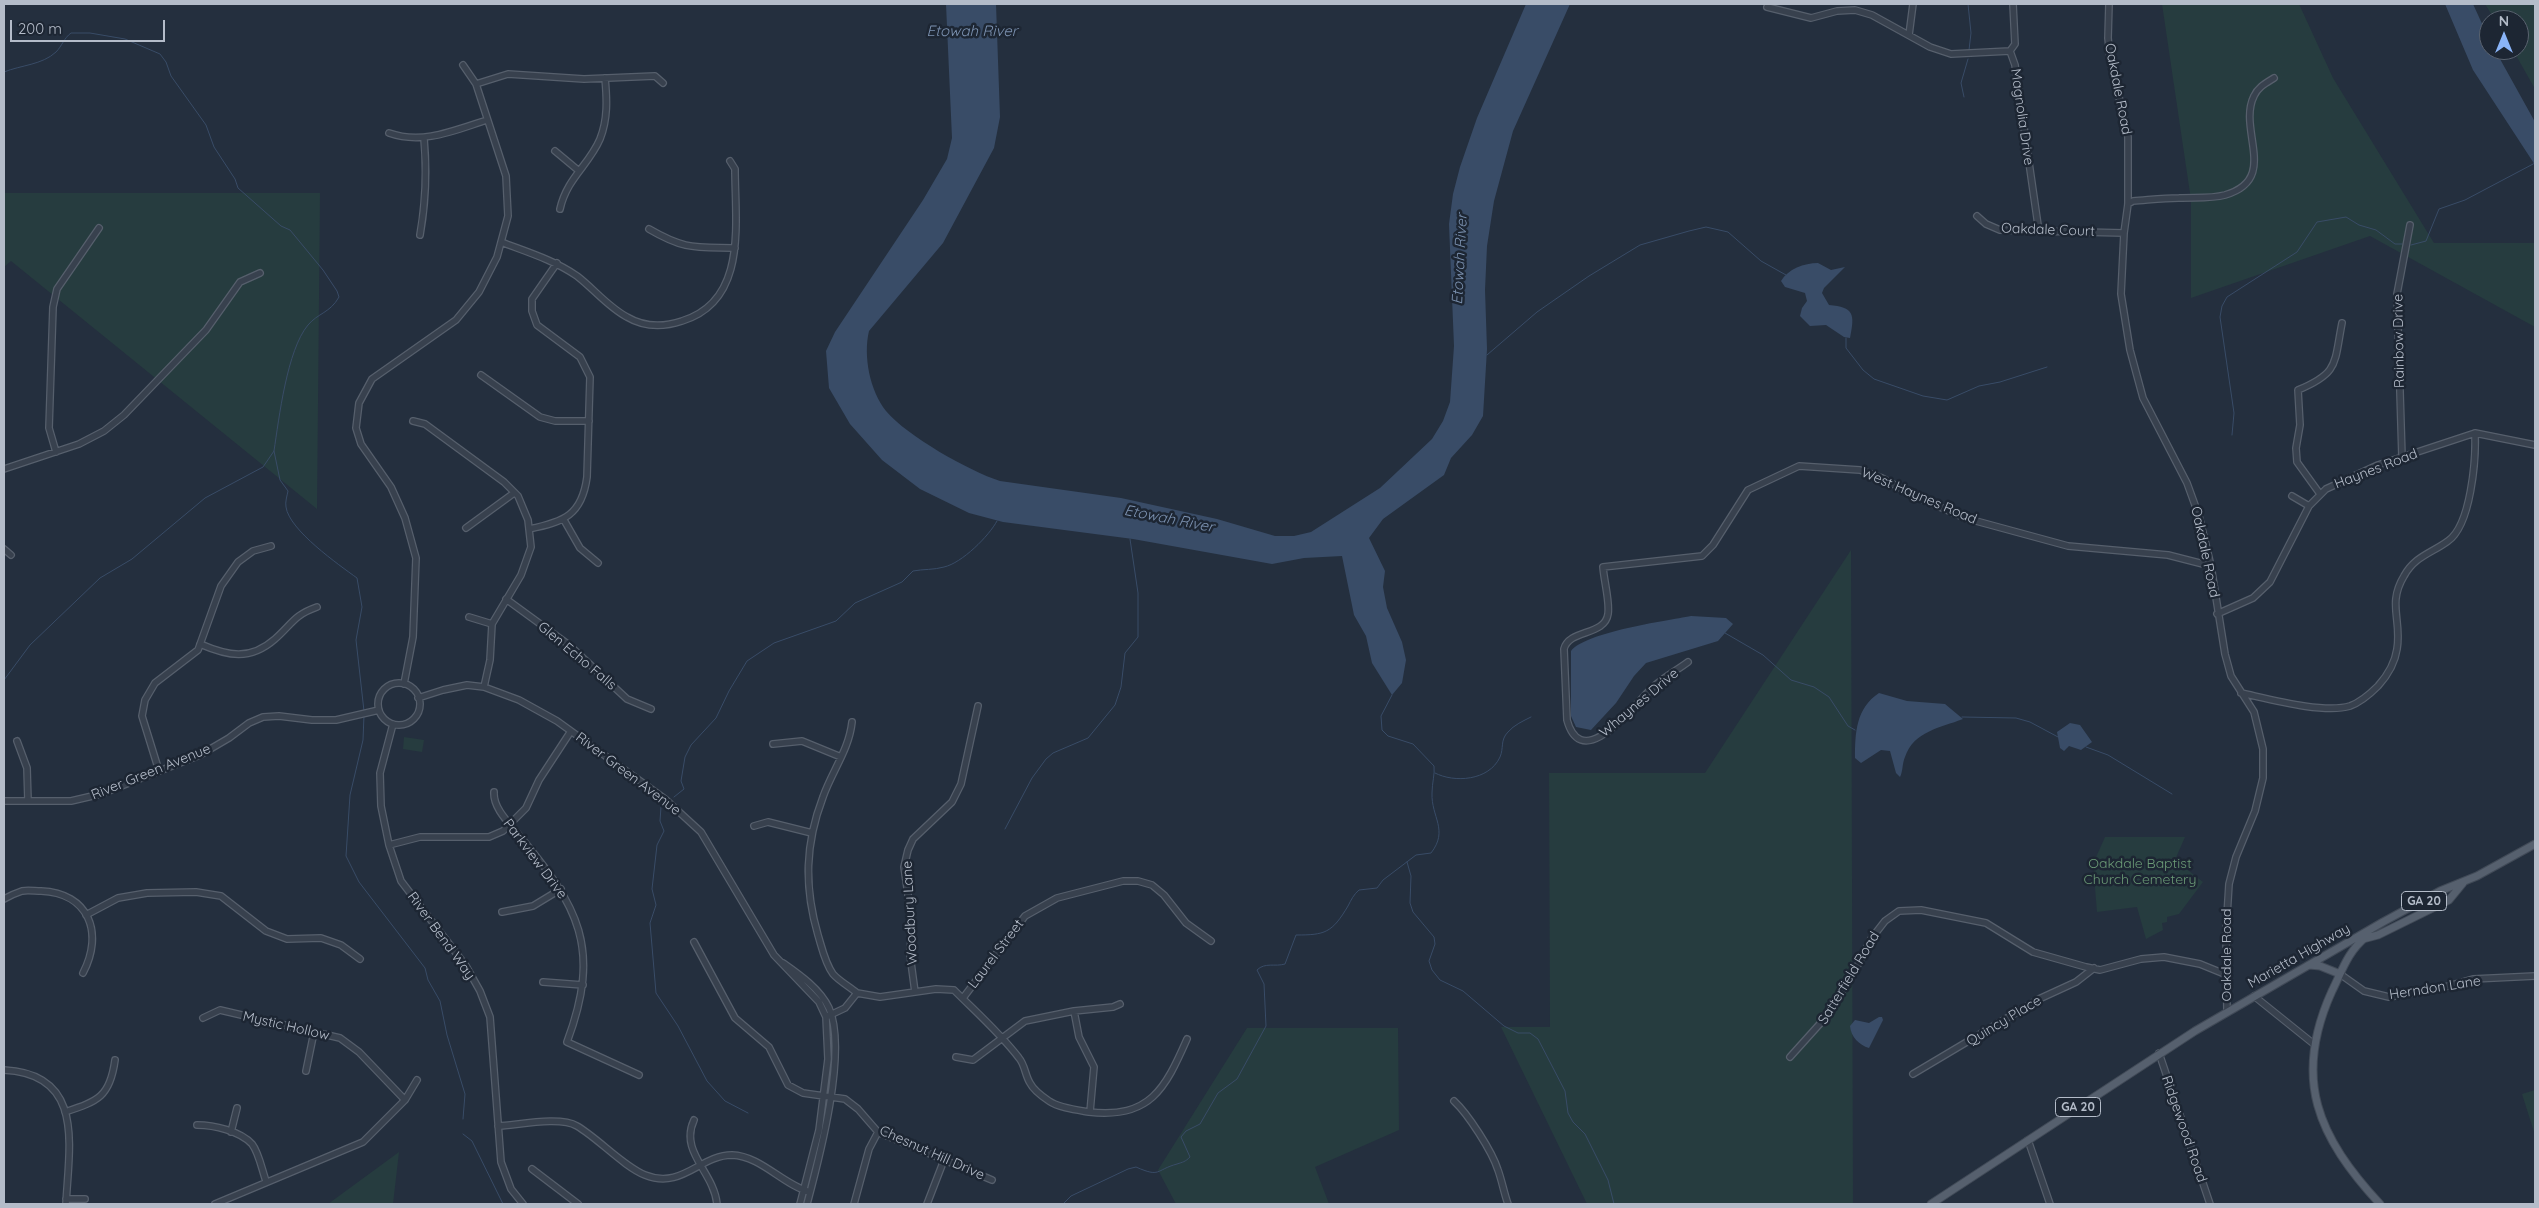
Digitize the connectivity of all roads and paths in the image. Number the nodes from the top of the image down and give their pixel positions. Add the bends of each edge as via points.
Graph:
1 (1913, 4) edge
2 (2014, 4) edge
3 (2109, 4) edge
4 (1767, 7) dead end
5 (1909, 35) junction
6 (2010, 52) junction
7 (463, 65) dead end
8 (605, 78) junction
9 (2274, 78) dead end
10 (663, 83) dead end
11 (476, 84) junction
12 (488, 120) junction
13 (389, 134) dead end
14 (424, 138) junction
15 (555, 151) dead end
16 (730, 160) dead end
17 (579, 171) junction
18 (2128, 204) junction
19 (560, 209) dead end
20 (1977, 216) dead end
21 (2410, 226) dead end
22 (100, 228) dead end
23 (649, 229) dead end
24 (2039, 232) junction
25 (2124, 233) junction
26 (420, 235) dead end
27 (501, 242) junction
28 (735, 248) junction
29 (557, 263) junction
30 (260, 274) dead end
31 (2342, 323) dead end
32 (481, 375) dead end
33 (413, 421) dead end
34 (589, 421) junction
35 (2475, 434) junction
36 (2535, 445) edge
37 (56, 452) junction
38 (2402, 458) junction
39 (4, 469) edge
40 (514, 493) junction
41 (2320, 494) junction
42 (2292, 496) dead end
43 (2309, 506) junction
44 (564, 520) junction
45 (466, 528) dead end
46 (529, 529) junction
47 (271, 546) dead end
48 (4, 549) edge
49 (11, 555) dead end
50 (598, 563) dead end
51 (2211, 566) junction
52 (1604, 567) joint
53 (506, 599) junction
54 (317, 607) dead end
55 (2217, 614) junction
56 (469, 618) dead end
57 (492, 624) junction
58 (200, 644) junction
59 (1688, 662) dead end
60 (404, 684) junction
61 (484, 687) junction
62 (2241, 692) junction
63 (418, 698) junction
64 (978, 706) dead end
65 (651, 709) dead end
66 (379, 710) junction
67 (852, 722) dead end
68 (393, 724) junction
69 (571, 731) junction
70 (17, 741) dead end
71 (773, 744) dead end
72 (841, 757) junction
73 (160, 771) junction
74 (494, 792) dead end
75 (4, 801) edge
76 (28, 801) junction
77 (511, 826) junction
78 (754, 826) dead end
79 (812, 833) junction
80 (2535, 844) edge
81 (389, 845) junction
82 (2465, 881) junction
83 (561, 889) junction
84 (4, 898) edge
85 (502, 912) dead end
86 (86, 916) junction
87 (2383, 922) junction
88 (2363, 939) junction
89 (1211, 941) dead end
90 (694, 942) dead end
91 (360, 960) dead end
92 (2308, 966) junction
93 (2094, 968) junction
94 (83, 973) dead end
95 (2340, 974) junction
96 (2226, 975) junction
97 (2535, 976) edge
98 (543, 982) dead end
99 (582, 985) junction
100 (857, 992) junction
101 (915, 992) junction
102 (2254, 996) junction
103 (963, 998) junction
104 (1120, 1004) dead end
105 (1074, 1010) junction
106 (2227, 1012) junction
107 (829, 1017) junction
108 (204, 1018) dead end
109 (314, 1032) junction
110 (1004, 1038) junction
111 (1187, 1039) dead end
112 (2315, 1045) junction
113 (2160, 1053) junction
114 (956, 1057) dead end
115 (1790, 1057) dead end
116 (115, 1060) dead end
117 (4, 1070) edge
118 (306, 1071) dead end
119 (1913, 1074) dead end
120 (639, 1075) dead end
121 (417, 1080) dead end
122 (827, 1097) junction
123 (405, 1100) junction
124 (1454, 1101) dead end
125 (237, 1108) dead end
126 (66, 1112) junction
127 (1090, 1112) junction
128 (694, 1120) dead end
129 (197, 1124) dead end
130 (498, 1126) junction
131 (231, 1132) junction
132 (878, 1132) junction
133 (2028, 1140) junction
134 (944, 1160) junction
135 (702, 1166) junction
136 (532, 1169) dead end
137 (992, 1180) dead end
138 (266, 1181) junction
139 (807, 1191) junction
140 (85, 1199) dead end
141 (66, 1202) edge
142 (215, 1204) edge
143 (523, 1204) edge
144 (578, 1204) edge
145 (717, 1204) edge
146 (800, 1204) edge
147 (807, 1204) edge
148 (854, 1204) edge
149 (927, 1204) edge
150 (1508, 1204) edge
151 (1931, 1204) edge
152 (2050, 1204) edge
153 (2210, 1204) edge
154 (2380, 1204) edge

1 - 5 street
2 - 6 street, Magnolia Drive via 2015,44
3 - 18 street, Oakdale Road via 2110,57 2128,137
4 - 5 street via 1811,18 1856,10
5 - 6 street via 1951,54
6 - 24 street, Magnolia Drive via 2015,65
7 - 11 street
8 - 10 street via 655,76
8 - 11 street via 508,74
8 - 17 street via 608,111 600,140
9 - 18 street via 2260,87 2251,103 2254,166 2250,179 2244,185 2222,196 2133,201
11 - 12 street
12 - 14 street
12 - 27 street via 506,176 508,216
13 - 14 street
14 - 26 street via 426,203
15 - 17 street
16 - 28 street via 735,169
17 - 19 street via 564,192
18 - 25 street, Oakdale Road
20 - 24 street, Oakdale Court via 2000,230
21 - 38 street, Rainbow Drive via 2397,294
22 - 37 street via 56,289 49,428
23 - 28 street via 673,243 688,247
24 - 25 street, Oakdale Court
25 - 51 street, Oakdale Road via 2121,294 2130,350 2143,398 2195,504
27 - 29 street
27 - 60 street via 497,258 479,292 456,320 372,379 359,403 356,428 361,444 391,487 405,518 416,558 413,637
28 - 29 street via 735,260 725,287 717,298 692,318 660,325 646,325 628,318
29 - 34 street via 532,299 532,311 537,325 580,357 590,377
30 - 37 street via 240,282 206,330 124,415 104,431
31 - 41 street via 2331,369 2319,382 2298,390 2297,462
32 - 34 street via 540,417 555,421
33 - 40 street via 425,424 504,482
34 - 44 street via 585,493
35 - 36 street, Haynes Road
35 - 38 street, Haynes Road
35 - 62 street via 2472,476 2459,530 2450,540 2416,562 2396,590 2397,650 2382,680 2364,698 2344,707 2296,704
37 - 39 street
38 - 41 street, Haynes Road via 2355,475
40 - 45 street
40 - 46 street via 528,520
41 - 43 street, Haynes Road
42 - 43 street
43 - 55 street, Haynes Road via 2270,582 2253,598
44 - 46 street
44 - 50 street via 580,548
46 - 53 street via 531,547 524,568
47 - 58 street via 253,551 238,562 221,586
48 - 49 street
51 - 52 street, West Haynes Road via 2168,555 2068,546 1965,518 1860,470 1797,466 1748,490 1713,546 1702,556
51 - 55 street, Oakdale Road
52 - 59 street, Whaynes Drive via 1608,616 1598,627 1570,640 1564,649 1567,720 1574,735 1587,740 1602,736 1653,687
53 - 57 street
53 - 65 street, Glen Echo Falls via 569,646 627,700
54 - 58 street via 300,613 274,640 256,651 222,654
55 - 62 street, Oakdale Road via 2231,676
56 - 57 street
57 - 61 street via 490,660
58 - 73 street via 184,663 155,683 146,700 142,716
60 - 63 street
60 - 66 street via 386,688 379,698
61 - 63 street, River Green Avenue via 443,690
61 - 69 street, River Green Avenue via 519,700
62 - 96 street, Oakdale Road via 2254,712 2260,730 2264,766 2255,811 2229,884
63 - 68 street via 418,710 411,721
64 - 101 street, Woodbury Lane via 961,784 952,802 913,839 904,867 912,922 910,955
66 - 68 street via 386,721
66 - 73 street, River Green Avenue via 336,720 263,717 200,756
67 - 72 street via 850,738
68 - 81 street, River Bend Way via 380,773 381,806
69 - 77 street via 539,780 526,808
69 - 107 street, River Green Avenue via 666,798 701,832 774,955 818,991
70 - 76 street via 27,768
71 - 72 street via 802,741
72 - 79 street via 823,796
73 - 76 street, River Green Avenue via 101,794 71,801
74 - 77 street, Parkview Drive via 494,798
75 - 76 street, River Green Avenue
77 - 81 street via 489,837 420,837
77 - 83 street, Parkview Drive
78 - 79 street via 768,822
79 - 100 street via 809,904 824,956 834,975
80 - 82 main road, Marietta Highway / GA 20
81 - 130 street, River Bend Way via 401,881 466,966 480,991 490,1017
82 - 87 main road, Marietta Highway / GA 20
82 - 88 main road, Marietta Highway / GA 20 via 2448,900 2378,935
83 - 85 street via 533,906
83 - 99 street, Parkview Drive via 580,932
84 - 86 street via 22,891 52,892 78,902
86 - 91 street via 118,898 147,893 196,892 221,896 266,931 287,939 321,938 341,945
86 - 94 street via 91,923 94,947
87 - 88 main road, Marietta Highway
87 - 92 main road, Marietta Highway / GA 20
88 - 95 main road, Marietta Highway via 2351,951
89 - 103 street, Laurel Street via 1186,923 1152,885 1124,880 1057,898 1025,916
90 - 122 street, Chesnut Hill Drive via 735,1018 769,1047 788,1085 803,1093
92 - 95 main road via 2320,966
92 - 102 main road, Marietta Highway / GA 20
93 - 96 street, Satterfield Road via 2164,957 2200,964
93 - 115 street, Satterfield Road via 2033,952 1986,923 1921,910 1899,911 1885,921 1871,938 1826,1017
93 - 119 street, Quincy Place via 2076,982 2039,999
95 - 97 street, Herndon Lane via 2364,990 2389,997 2473,979
95 - 112 main road, Marietta Highway via 2324,1009
96 - 106 street, Oakdale Road
98 - 99 street
99 - 120 street, Parkview Drive via 580,1008 567,1042
100 - 101 street via 880,997
100 - 107 street via 845,1008
101 - 103 street via 954,990
102 - 106 main road, Marietta Highway / GA 20
102 - 112 street
103 - 110 street
104 - 105 street
105 - 110 street via 1025,1021
105 - 127 street via 1078,1037 1094,1067
106 - 113 main road, GA 20
107 - 122 street, River Green Avenue via 836,1043
108 - 109 street, Mystic Hollow via 220,1010
109 - 118 street
109 - 123 street, Mystic Hollow via 340,1038 359,1052
110 - 114 street via 973,1060
110 - 127 street via 1022,1061 1030,1083 1050,1102
111 - 127 street via 1172,1074 1154,1097 1136,1109 1111,1114
112 - 154 main road, Marietta Highway via 2312,1079 2325,1129 2342,1159
113 - 133 main road, GA 20
113 - 153 street, Ridgewood Road
116 - 126 street via 112,1080 104,1094 93,1103
117 - 126 street via 26,1071 47,1082
121 - 123 street
122 - 132 street, Chesnut Hill Drive via 845,1099 858,1108
122 - 139 street, River Green Avenue
123 - 138 street via 363,1142
124 - 150 street via 1488,1148
125 - 131 street
126 - 141 street via 70,1125
128 - 135 street via 688,1132 690,1145
129 - 131 street
130 - 135 street via 560,1122 576,1126 645,1175 659,1178 679,1177
130 - 143 street, River Bend Way via 501,1162 512,1189
131 - 138 street via 253,1146
132 - 134 street, Chesnut Hill Drive
132 - 148 street via 869,1149
133 - 151 main road, GA 20
133 - 152 street
134 - 137 street, Chesnut Hill Drive
134 - 149 street
135 - 139 street via 715,1158 732,1155 752,1160
135 - 145 street
136 - 144 street
138 - 142 street
139 - 146 street, River Green Avenue
139 - 147 street, River Green Avenue
140 - 141 street

